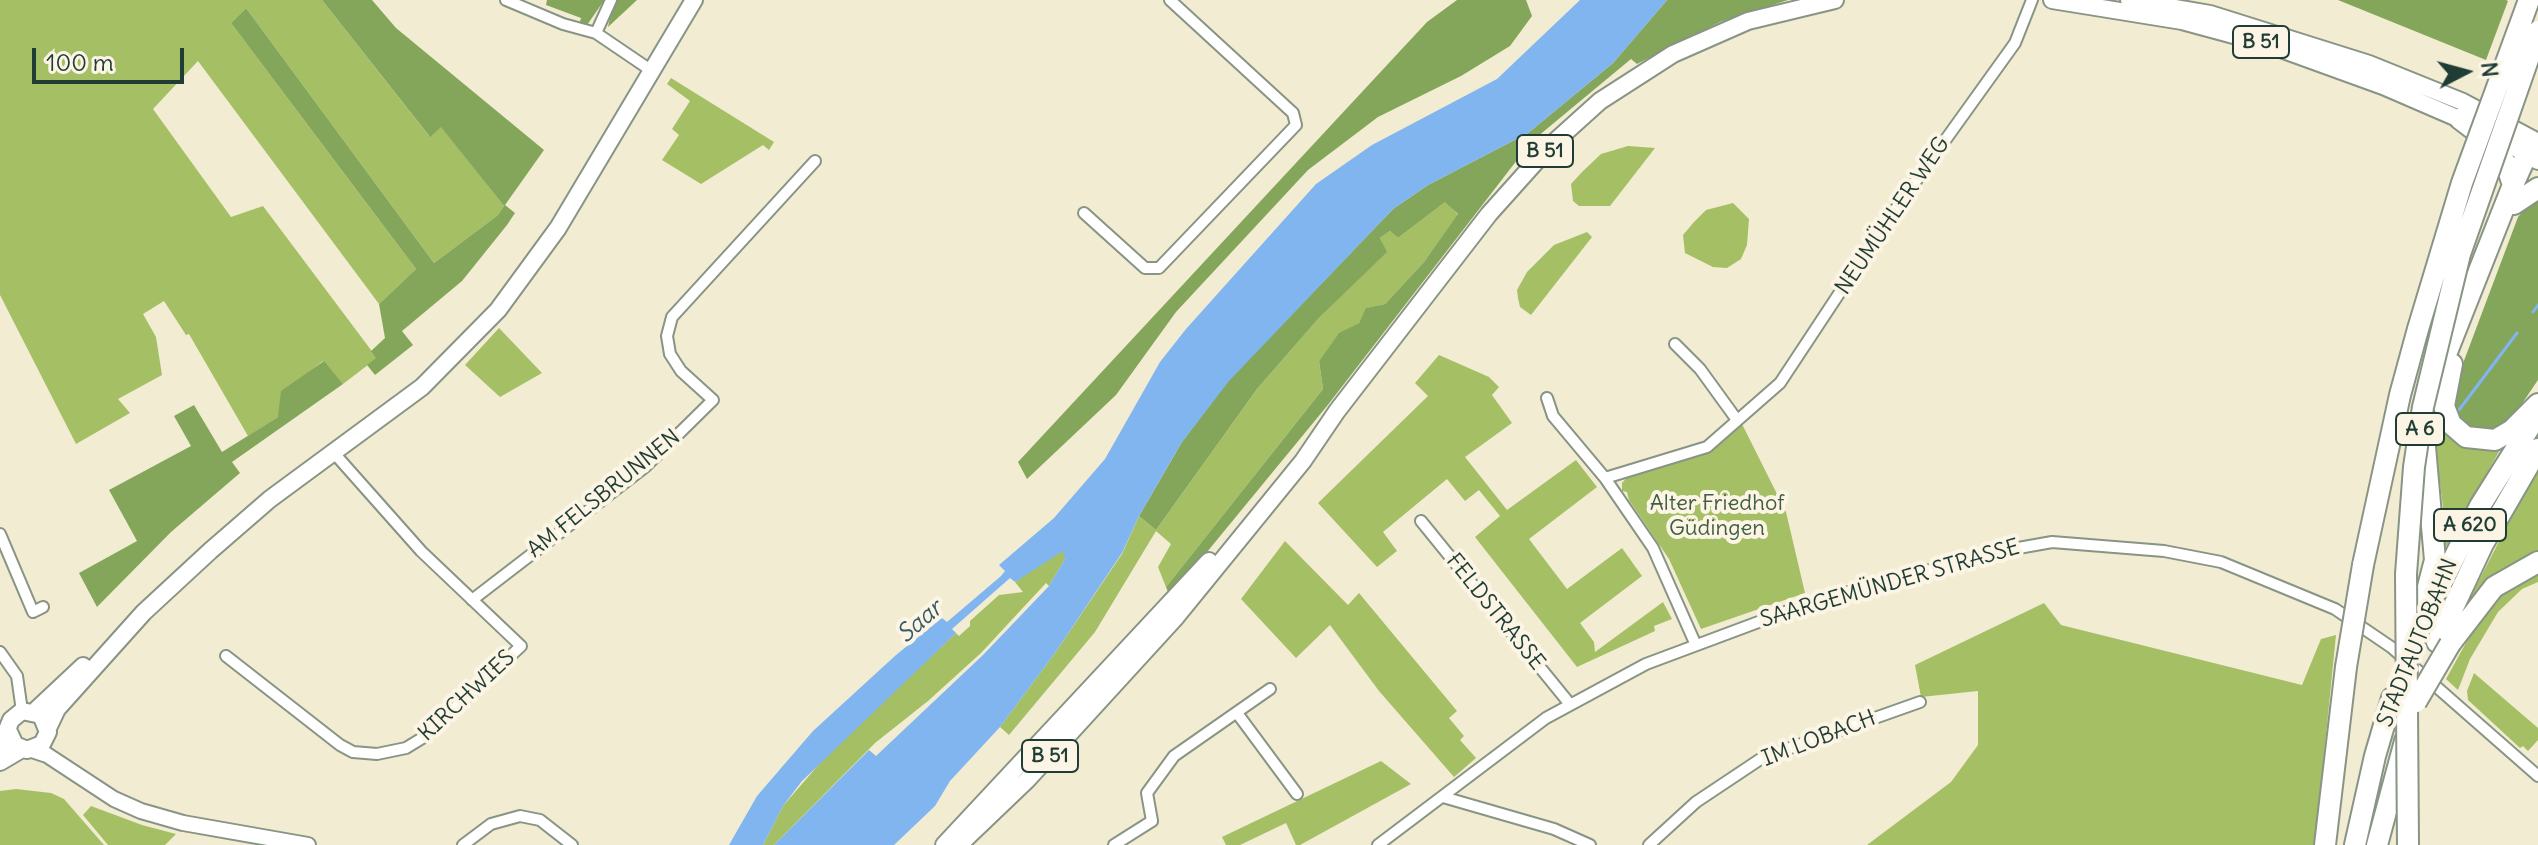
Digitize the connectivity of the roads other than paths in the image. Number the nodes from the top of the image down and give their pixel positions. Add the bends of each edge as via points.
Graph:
1 (506, 0) edge
2 (611, 0) edge
3 (694, 0) edge
4 (1170, 0) edge
5 (1835, 0) edge
6 (2032, 0) edge
7 (2052, 0) edge
8 (2129, 0) edge
9 (2529, 0) edge
10 (2538, 31) edge
11 (596, 33) junction
12 (652, 71) junction
13 (2460, 119) junction
14 (2536, 151) edge
15 (815, 161) dead end
16 (2538, 188) edge
17 (2513, 194) junction
18 (1084, 213) dead end
19 (1675, 344) dead end
20 (1547, 398) dead end
21 (2538, 404) edge
22 (1337, 411) junction
23 (2538, 413) edge
24 (1737, 420) junction
25 (2538, 449) edge
26 (334, 453) junction
27 (1605, 478) junction
28 (1421, 521) dead end
29 (0, 534) edge
30 (2538, 562) edge
31 (472, 600) junction
32 (43, 607) dead end
33 (144, 612) junction
34 (1695, 643) junction
35 (2444, 643) junction
36 (2413, 644) junction
37 (0, 652) edge
38 (226, 656) dead end
39 (1270, 689) dead end
40 (1920, 702) dead end
41 (1569, 703) junction
42 (1237, 713) junction
43 (15, 718) edge
44 (48, 730) junction
45 (0, 747) edge
46 (27, 750) junction
47 (0, 762) edge
48 (76, 772) junction
49 (2538, 776) edge
50 (1297, 794) dead end
51 (1443, 797) junction
52 (999, 808) junction
53 (971, 818) junction
54 (1121, 843) edge
55 (308, 845) edge
56 (463, 845) edge
57 (572, 845) edge
58 (944, 845) edge
59 (952, 845) edge
60 (959, 845) edge
61 (972, 845) edge
62 (1378, 845) edge
63 (1590, 845) edge
64 (1649, 845) edge
65 (2325, 845) edge
66 (2355, 845) edge
67 (2377, 845) edge
68 (2408, 845) edge

1 - 11 street
2 - 11 street
3 - 12 main road
4 - 18 street via 1293,113 1296,125 1159,268 1145,268
5 - 22 main road, B 51 via 1722,31 1673,54 1600,101 1549,147 1489,214
6 - 24 street, NEUMÜHLER WEG via 2015,43 1890,216 1780,383
7 - 13 main road, B 51 via 2182,21 2267,44
8 - 14 main road, B 51 via 2222,17 2378,67 2463,102
9 - 65 highway, A 6, bridge via 2447,229 2400,395 2371,520 2346,667
10 - 68 highway, A 6, bridge via 2460,254 2423,407 2406,574
11 - 12 street
12 - 26 main road via 561,223 498,310 428,382
13 - 14 main road, B 51
13 - 17 highway via 2493,144 2506,164
14 - 17 highway
15 - 31 street, AM FELSBRUNNEN via 672,317 670,354 713,400 645,467
16 - 17 highway
17 - 21 highway via 2446,379 2444,406 2459,432 2495,440
17 - 36 highway via 2426,414 2435,560
19 - 24 street
20 - 27 street via 1553,416
22 - 52 main road, B 51 via 1303,461 1176,617
22 - 53 main road, B 51 via 1172,603
23 - 36 highway, STADTAUTOBAHN / A 620 via 2480,506
24 - 27 street, NEUMÜHLER WEG via 1701,450
25 - 35 highway, STADTAUTOBAHN / A 620 via 2483,544
26 - 31 street, KIRCHWIES
26 - 33 main road via 255,511
27 - 34 street via 1653,548
28 - 41 street, FELDSTRASSE
29 - 32 street via 33,612
30 - 35 highway via 2494,587
31 - 38 street, KIRCHWIES via 521,646 424,737 390,753 348,749
33 - 43 main road
33 - 44 main road via 57,709
34 - 41 street, SAARGEMÜNDER STRASSE
34 - 49 street, SAARGEMÜNDER STRASSE via 1812,602 2031,544 2164,551 2247,571 2348,615 2418,669
35 - 67 highway, STADTAUTOBAHN, bridge via 2416,702
36 - 66 highway, STADTAUTOBAHN / A 620, bridge via 2375,756
37 - 43 street via 17,676
39 - 42 street
40 - 64 street, IM LOBACH via 1762,758 1696,802
41 - 51 street, SAARGEMÜNDER STRASSE
42 - 50 street
42 - 54 street via 1174,756 1147,793 1152,821
43 - 44 main road
43 - 45 main road
43 - 46 main road via 11,741
44 - 46 main road via 42,744
44 - 48 main road
46 - 47 main road
46 - 48 main road
48 - 55 main road via 114,799 153,815
51 - 62 street, SAARGEMÜNDER STRASSE
51 - 63 street via 1554,829
52 - 60 main road, B 51
52 - 61 main road
53 - 58 main road, B 51
53 - 59 main road
56 - 57 street via 491,824 520,816 540,820

